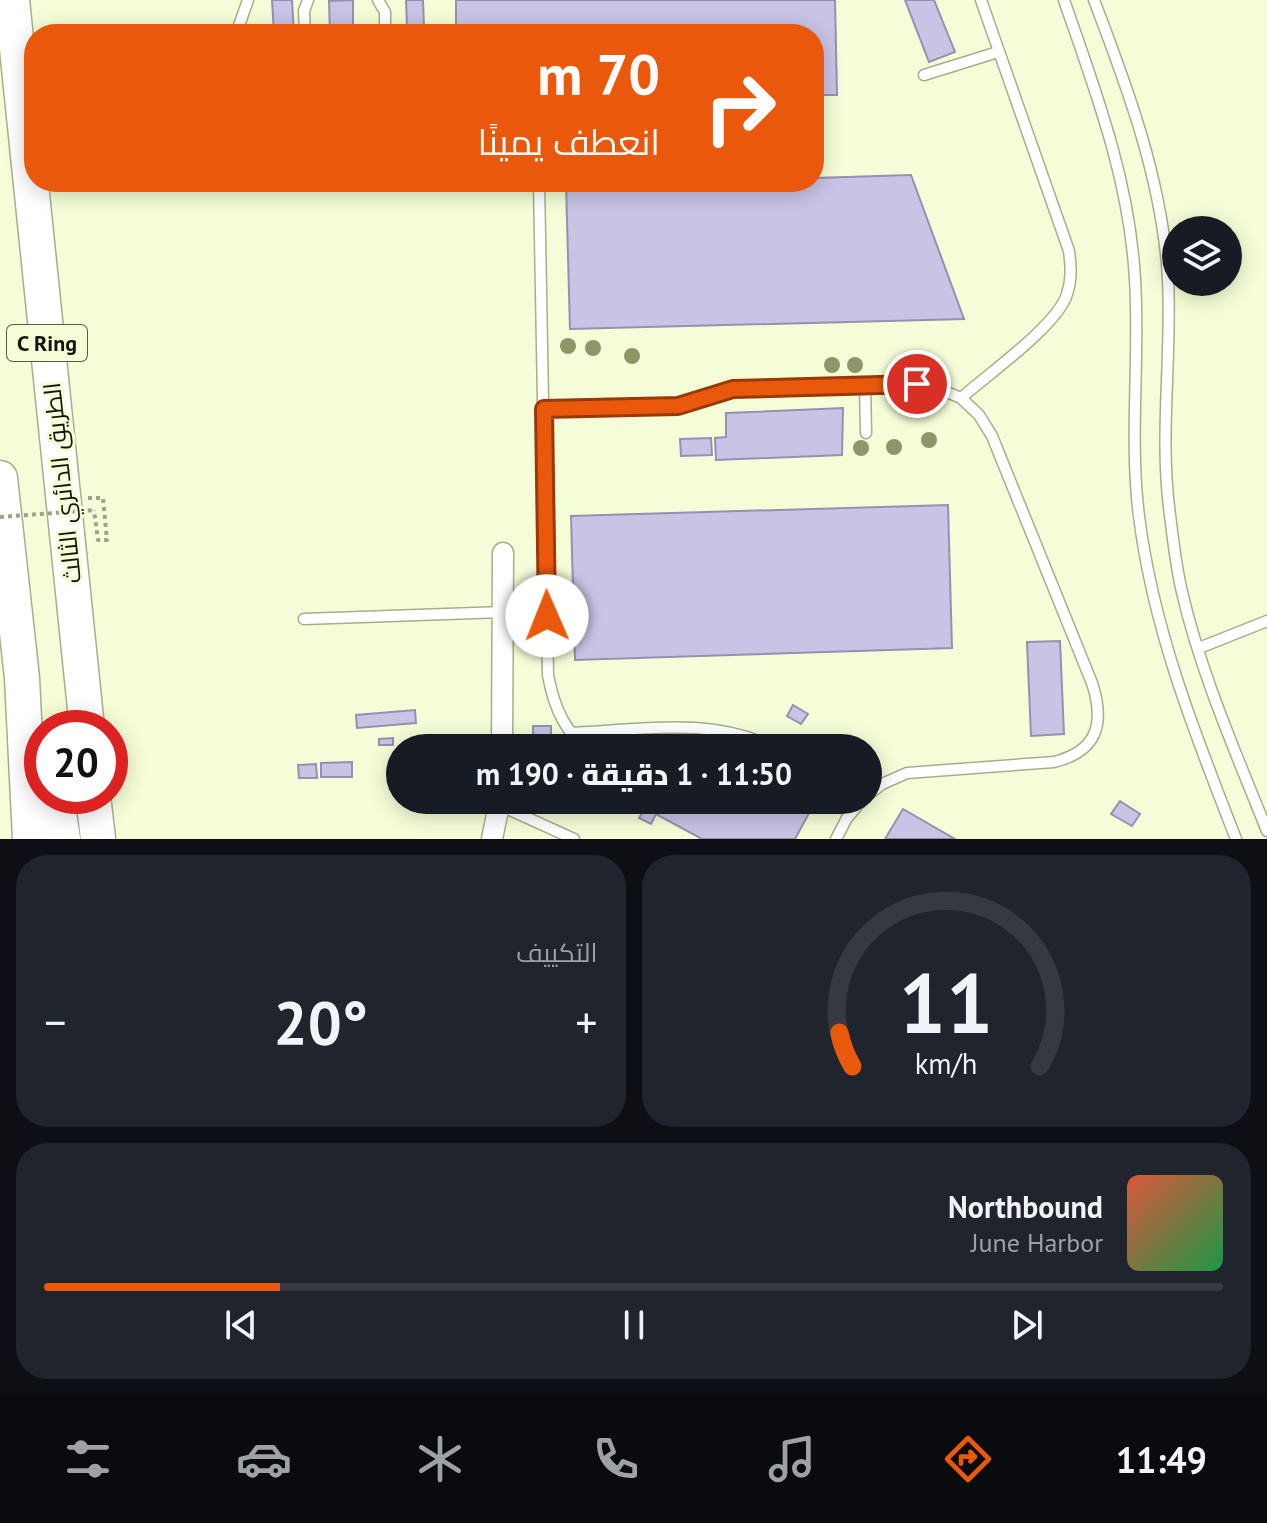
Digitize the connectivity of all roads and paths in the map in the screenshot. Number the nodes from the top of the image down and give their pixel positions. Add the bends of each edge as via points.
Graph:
1 (12, 0) edge
2 (248, 0) edge
3 (308, 0) edge
4 (378, 0) edge
5 (981, 0) edge
6 (1064, 0) edge
7 (1094, 0) edge
8 (240, 24) edge
9 (305, 24) edge
10 (385, 24) edge
11 (998, 52) junction
12 (924, 75) dead end
13 (24, 119) edge
14 (31, 192) edge
15 (43, 192) edge
16 (539, 192) edge
17 (35, 228) junction
18 (865, 385) junction
19 (961, 398) junction
20 (544, 409) junction
21 (866, 433) dead end
22 (0, 478) edge
23 (87, 498) dead end
24 (0, 517) edge
25 (503, 553) dead end
26 (503, 612) junction
27 (304, 619) dead end
28 (1267, 621) edge
29 (1199, 648) junction
30 (22, 678) junction
31 (32, 710) edge
32 (85, 710) edge
33 (572, 733) joint
34 (502, 734) edge
35 (738, 734) edge
36 (882, 784) edge
37 (59, 814) edge
38 (95, 814) edge
39 (497, 814) edge
40 (523, 814) edge
41 (851, 814) edge
42 (1267, 831) edge
43 (30, 839) edge
44 (63, 839) edge
45 (98, 839) edge
46 (492, 839) edge
47 (574, 839) edge
48 (836, 839) edge
49 (1236, 839) edge

1 - 13 highway, الطريق الدائري الثالث / C Ring
2 - 8 lane
3 - 9 lane
4 - 10 lane
5 - 11 lane
6 - 49 lane via 1117,159 1130,219 1139,514 1152,594 1175,680
7 - 29 lane via 1124,79 1161,215 1168,278 1169,511 1182,592
11 - 12 lane
11 - 19 lane via 1069,251 1072,273 1055,316
14 - 17 highway, الطريق الدائري الثالث / C Ring
15 - 17 lane
16 - 20 lane
17 - 32 highway, الطريق الدائري الثالث / C Ring
18 - 19 lane via 932,386
18 - 20 lane via 733,389 678,406
18 - 21 lane
19 - 36 lane via 992,436 1092,683 1098,724 1088,745 1069,758 907,773
20 - 33 lane via 548,675 555,706
22 - 30 highway
23 - 24 path, bridge via 103,498 107,540 98,540 94,510
25 - 26 street
26 - 27 lane
26 - 34 street
28 - 29 lane
29 - 42 lane
30 - 31 highway
30 - 43 highway
33 - 35 lane via 688,727
37 - 44 highway
38 - 45 highway
39 - 46 street
40 - 47 lane
41 - 48 lane

